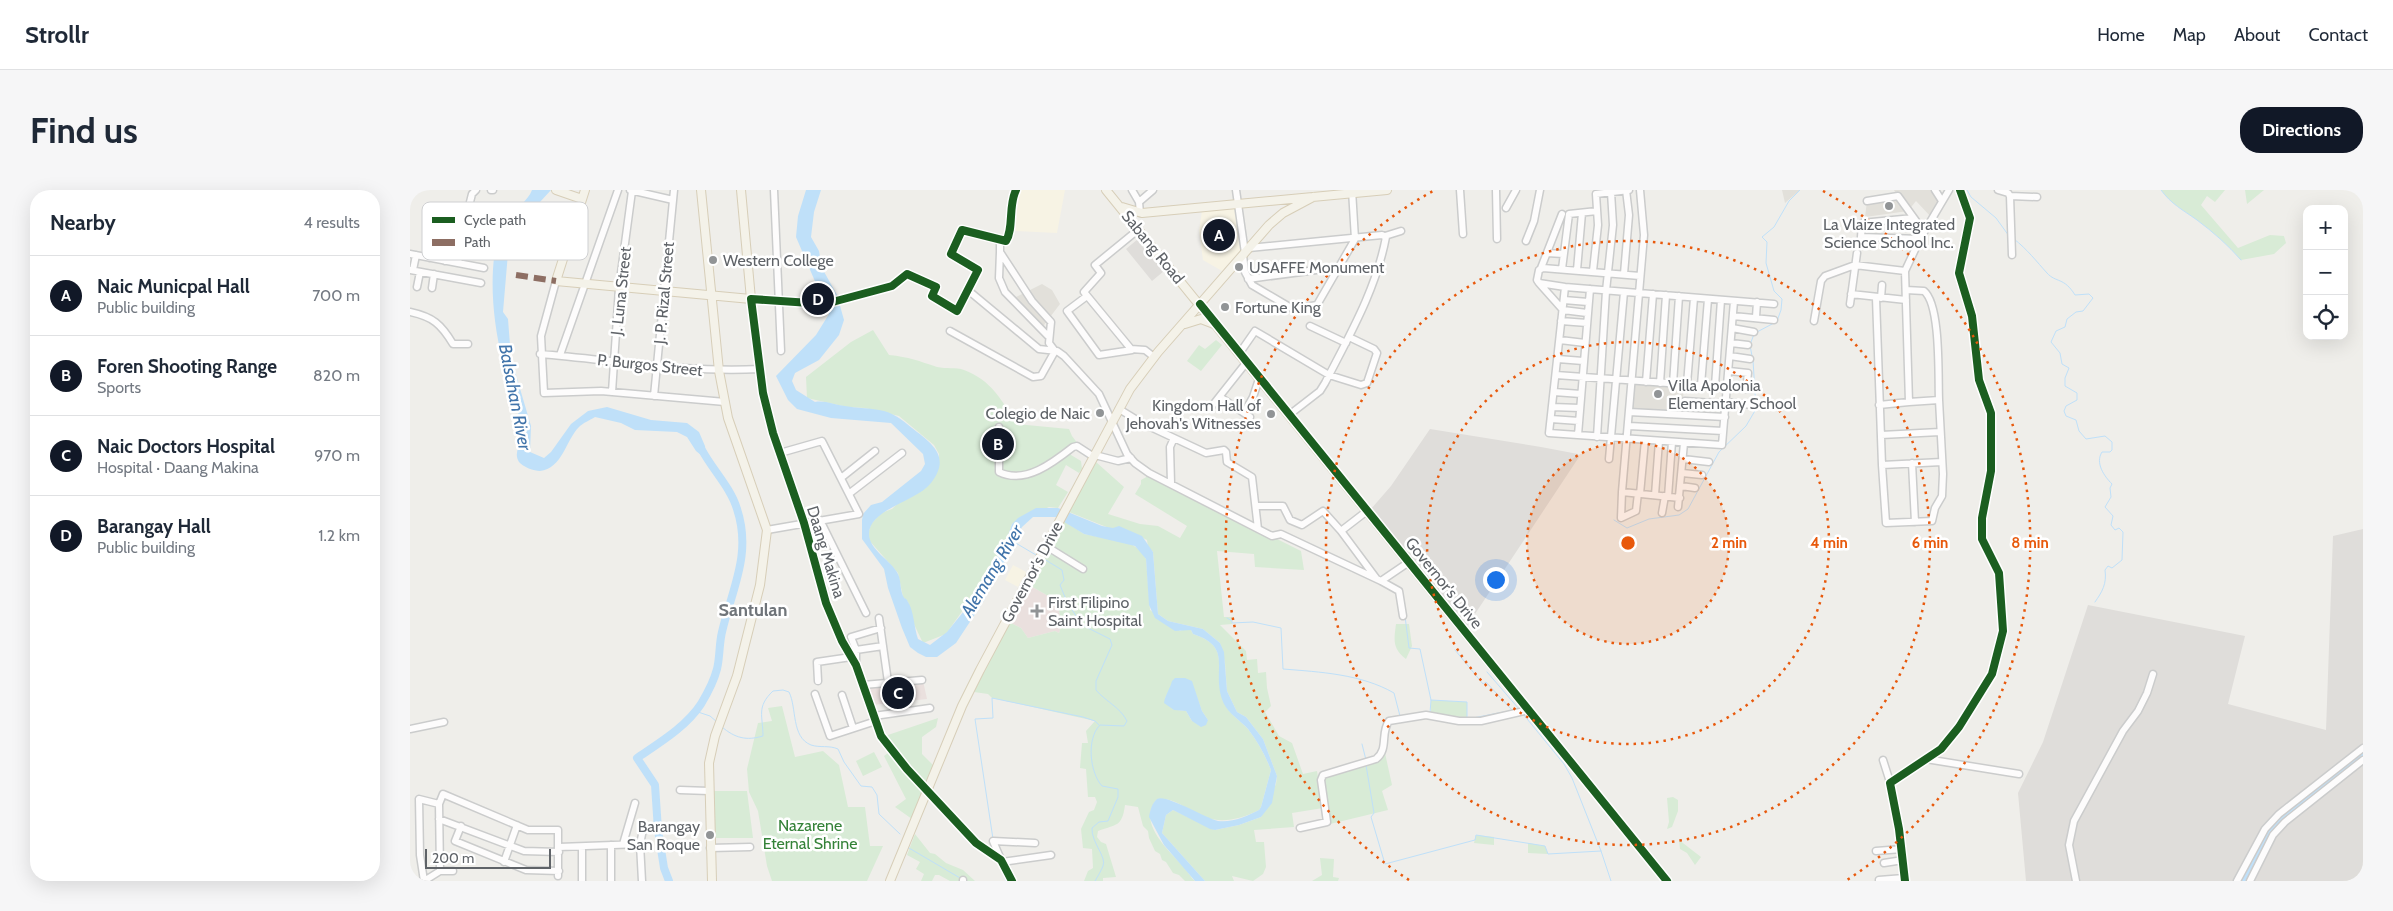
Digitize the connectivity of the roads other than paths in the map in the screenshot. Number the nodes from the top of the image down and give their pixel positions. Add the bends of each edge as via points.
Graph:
1 (476, 190) edge
2 (557, 190) edge
3 (585, 190) edge
4 (618, 190) edge
5 (631, 190) edge
6 (674, 190) edge
7 (701, 190) edge
8 (741, 190) edge
9 (774, 190) edge
10 (1016, 190) edge
11 (1106, 190) edge
12 (1132, 190) edge
13 (1153, 190) edge
14 (1236, 190) edge
15 (1387, 190) edge
16 (1460, 190) edge
17 (1496, 190) edge
18 (1516, 190) edge
19 (1540, 190) edge
20 (1627, 190) edge
21 (1640, 190) edge
22 (1935, 190) edge
23 (1949, 190) edge
24 (1960, 190) edge
25 (1998, 190) edge
26 (1609, 191) edge
27 (1352, 192) edge
28 (2010, 196) junction
29 (1313, 197) junction
30 (2037, 197) dead end
31 (582, 199) junction
32 (672, 200) junction
33 (1942, 200) junction
34 (1867, 201) dead end
35 (470, 202) edge
36 (581, 202) edge
37 (1139, 202) junction
38 (1117, 203) junction
39 (1238, 204) junction
40 (1506, 208) dead end
41 (1597, 212) junction
42 (1140, 213) junction
43 (1582, 213) junction
44 (1563, 214) junction
45 (1913, 218) junction
46 (1138, 229) junction
47 (1401, 231) dead end
48 (1924, 232) junction
49 (1463, 234) dead end
50 (1384, 236) junction
51 (1355, 239) junction
52 (1497, 239) dead end
53 (1920, 239) junction
54 (1000, 240) junction
55 (1526, 241) dead end
56 (1000, 252) junction
57 (1245, 252) junction
58 (1857, 252) dead end
59 (1547, 253) junction
60 (1564, 254) junction
61 (413, 255) edge
62 (2012, 255) dead end
63 (439, 260) edge
64 (459, 260) edge
65 (563, 260) edge
66 (444, 261) joint
67 (458, 263) junction
68 (1855, 265) junction
69 (1339, 267) junction
70 (484, 268) dead end
71 (1541, 268) junction
72 (1562, 269) junction
73 (411, 270) edge
74 (1577, 270) junction
75 (1593, 271) junction
76 (420, 272) junction
77 (1608, 272) junction
78 (1905, 272) junction
79 (434, 274) junction
80 (1624, 274) junction
81 (1640, 276) junction
82 (1248, 279) junction
83 (556, 281) junction
84 (481, 283) dead end
85 (1539, 283) junction
86 (585, 285) junction
87 (1882, 286) dead end
88 (418, 287) dead end
89 (1565, 287) junction
90 (432, 288) dead end
91 (619, 288) junction
92 (1590, 289) junction
93 (1906, 290) junction
94 (969, 291) junction
95 (1606, 291) junction
96 (1624, 292) junction
97 (664, 293) junction
98 (1638, 293) junction
99 (1652, 294) junction
100 (1851, 294) junction
101 (1666, 295) junction
102 (1087, 296) junction
103 (1679, 296) junction
104 (713, 297) junction
105 (1694, 298) junction
106 (1708, 298) junction
107 (1878, 298) junction
108 (751, 300) junction
109 (1564, 300) junction
110 (1721, 300) junction
111 (1734, 300) junction
112 (1906, 300) junction
113 (780, 302) junction
114 (1588, 302) junction
115 (1756, 302) junction
116 (1200, 304) junction
117 (1774, 304) dead end
118 (1850, 304) dead end
119 (1562, 310) junction
120 (410, 312) edge
121 (1587, 313) junction
122 (1733, 316) junction
123 (1756, 317) junction
124 (1774, 320) dead end
125 (1562, 321) junction
126 (1814, 321) dead end
127 (1587, 323) junction
128 (1216, 326) junction
129 (1310, 326) dead end
130 (1179, 328) junction
131 (1732, 328) junction
132 (950, 332) dead end
133 (1754, 332) dead end
134 (1048, 336) junction
135 (1347, 340) junction
136 (1560, 340) junction
137 (1585, 342) junction
138 (1731, 343) junction
139 (468, 344) dead end
140 (1748, 345) dead end
141 (1132, 350) junction
142 (781, 351) dead end
143 (1055, 351) junction
144 (540, 354) junction
145 (1240, 354) junction
146 (560, 355) junction
147 (1730, 356) junction
148 (1154, 357) junction
149 (1558, 359) junction
150 (1750, 359) dead end
151 (1584, 361) junction
152 (614, 362) junction
153 (1246, 363) junction
154 (658, 368) junction
155 (760, 369) junction
156 (720, 371) junction
157 (1728, 371) junction
158 (1329, 375) junction
159 (1556, 375) junction
160 (1582, 377) junction
161 (1259, 379) junction
162 (1601, 379) junction
163 (1616, 380) junction
164 (1631, 381) junction
165 (1646, 382) junction
166 (1660, 383) junction
167 (1673, 384) junction
168 (1687, 384) junction
169 (1701, 385) junction
170 (1714, 386) junction
171 (1727, 386) junction
172 (612, 392) junction
173 (1554, 392) junction
174 (1581, 394) junction
175 (654, 396) junction
176 (1220, 396) junction
177 (1939, 400) junction
178 (1685, 401) dead end
179 (725, 402) junction
180 (1909, 402) junction
181 (1726, 403) junction
182 (1752, 405) dead end
183 (1880, 405) junction
184 (1212, 406) dead end
185 (1552, 407) junction
186 (1580, 408) junction
187 (1119, 409) junction
188 (1244, 412) junction
189 (1629, 412) junction
190 (1289, 416) junction
191 (1250, 417) dead end
192 (1725, 417) junction
193 (1551, 419) junction
194 (1113, 421) junction
195 (1579, 422) junction
196 (1629, 426) junction
197 (999, 427) dead end
198 (1724, 431) junction
199 (1940, 432) junction
200 (1578, 435) junction
201 (1881, 435) junction
202 (1597, 437) junction
203 (1174, 438) junction
204 (1612, 438) junction
205 (1627, 439) junction
206 (1645, 440) junction
207 (1659, 441) junction
208 (1672, 442) junction
209 (1684, 442) junction
210 (875, 451) dead end
211 (780, 453) junction
212 (902, 453) dead end
213 (1094, 456) junction
214 (1131, 458) junction
215 (1683, 459) junction
216 (1609, 460) dead end
217 (1709, 462) dead end
218 (1942, 462) junction
219 (1912, 463) junction
220 (1882, 465) junction
221 (1682, 473) junction
222 (1702, 475) dead end
223 (841, 478) junction
224 (1170, 483) junction
225 (1681, 486) junction
226 (1695, 488) dead end
227 (1622, 492) junction
228 (850, 493) junction
229 (1639, 493) junction
230 (1653, 495) junction
231 (1667, 497) junction
232 (1680, 498) junction
233 (1650, 504) dead end
234 (1256, 506) junction
235 (1678, 507) dead end
236 (1367, 511) junction
237 (1662, 513) dead end
238 (820, 520) junction
239 (804, 522) junction
240 (1916, 522) junction
241 (1258, 529) junction
242 (767, 530) junction
243 (1341, 531) junction
244 (1046, 546) junction
245 (1409, 562) junction
246 (1083, 569) dead end
247 (1379, 580) junction
248 (866, 613) dead end
249 (1403, 616) dead end
250 (879, 618) dead end
251 (881, 628) junction
252 (883, 646) junction
253 (856, 650) junction
254 (851, 657) junction
255 (856, 665) junction
256 (2153, 674) dead end
257 (922, 680) dead end
258 (818, 681) dead end
259 (888, 682) junction
260 (863, 685) junction
261 (815, 694) dead end
262 (842, 695) dead end
263 (930, 708) dead end
264 (1529, 710) junction
265 (875, 718) junction
266 (444, 722) dead end
267 (853, 728) junction
268 (410, 729) edge
269 (2362, 750) edge
270 (1926, 759) junction
271 (1883, 760) dead end
272 (2363, 760) edge
273 (2019, 774) dead end
274 (1890, 782) junction
275 (680, 790) dead end
276 (709, 791) junction
277 (928, 791) junction
278 (635, 803) dead end
279 (439, 804) junction
280 (439, 819) junction
281 (517, 825) junction
282 (644, 825) dead end
283 (461, 826) junction
284 (1300, 828) dead end
285 (623, 844) junction
286 (640, 844) junction
287 (1035, 844) dead end
288 (510, 845) junction
289 (611, 845) junction
290 (582, 847) junction
291 (750, 847) dead end
292 (710, 848) junction
293 (1902, 849) junction
294 (559, 850) junction
295 (1876, 851) dead end
296 (1051, 855) dead end
297 (1903, 860) junction
298 (504, 862) junction
299 (1002, 862) junction
300 (1884, 862) dead end
301 (452, 870) dead end
302 (440, 871) junction
303 (1904, 879) edge
304 (1879, 880) dead end
305 (582, 881) edge
306 (611, 881) edge
307 (642, 881) edge
308 (712, 881) edge
309 (890, 881) edge
310 (1012, 881) edge
311 (1666, 881) edge
312 (2076, 881) edge
313 (2237, 881) edge
314 (2250, 881) edge

1 - 35 street
2 - 31 main road
3 - 31 main road
4 - 86 street
5 - 32 street
5 - 91 street, J. Luna Street
6 - 32 street, J. P. Rizal Street
7 - 104 main road
8 - 108 main road
9 - 113 street
10 - 54 street via 1011,203 1008,238
11 - 38 main road, Sabang Road
12 - 37 street
13 - 37 street
14 - 39 street
15 - 27 main road
16 - 49 street
17 - 52 street
18 - 40 street
19 - 55 street
20 - 26 street
20 - 80 street via 1629,223
21 - 81 street via 1644,235
22 - 33 street
23 - 33 street
24 - 270 street via 1970,218 1959,273 1972,316 1979,380 1992,423 1991,471 1982,518 1982,538 1999,573 2003,632 1992,674 1959,727 1941,749
25 - 28 street
26 - 41 street via 1596,194
26 - 77 street via 1613,225
27 - 29 main road
27 - 51 street
28 - 30 street
28 - 62 street
29 - 39 main road
29 - 57 main road via 1283,212
31 - 36 main road
32 - 97 street, J. P. Rizal Street
33 - 48 street
34 - 45 street via 1898,196
37 - 42 street
38 - 42 main road
38 - 46 main road, Sabang Road
39 - 42 main road
39 - 57 street
41 - 43 street
41 - 75 street
43 - 44 street
43 - 74 street
44 - 59 street
44 - 60 street
45 - 48 street
45 - 53 street via 1862,223 1861,237
46 - 102 street via 1095,265 1101,273 1084,290
46 - 116 main road, Sabang Road
47 - 50 street
48 - 53 street
50 - 51 street
50 - 135 street via 1379,270
51 - 57 street
51 - 69 street
53 - 78 street
54 - 56 street
54 - 94 street via 962,230 951,254 978,270
56 - 134 street via 1032,301 1051,322
56 - 134 street via 999,278 1005,292
57 - 82 street
57 - 116 main road
58 - 68 street
59 - 60 street
59 - 71 street
60 - 72 street
61 - 73 street
63 - 66 street
64 - 67 street
65 - 83 main road
66 - 67 street
67 - 70 street
68 - 78 street
68 - 100 street
68 - 126 street via 1823,278
69 - 82 street
69 - 82 street via 1316,305 1293,308 1259,290
71 - 72 street
71 - 85 street
72 - 74 street
73 - 76 street
74 - 75 street
75 - 77 street
76 - 79 street
76 - 88 street
77 - 80 street
77 - 95 street
78 - 93 street
79 - 84 street
79 - 90 street
80 - 81 street
81 - 98 street
83 - 86 main road
83 - 144 street via 540,336
85 - 89 street
85 - 119 street
86 - 91 main road
86 - 146 street
87 - 107 street
89 - 92 street
89 - 109 street
91 - 97 main road
91 - 152 street, J. Luna Street
92 - 95 street
92 - 114 street
93 - 112 street
93 - 177 street via 1924,291 1932,300 1937,331
94 - 113 street via 957,311 932,296 936,287 907,274 892,286 825,304
94 - 143 street via 1039,349
95 - 96 street
95 - 162 street
96 - 98 street
96 - 163 street
97 - 104 main road
97 - 154 street, J. P. Rizal Street
98 - 99 street
98 - 164 street
99 - 101 street
99 - 165 street
100 - 107 street
100 - 118 street
101 - 103 street
101 - 166 street
102 - 141 street
102 - 141 street via 1067,311 1098,356
103 - 105 street
103 - 167 street
104 - 108 main road
104 - 156 main road
105 - 106 street
105 - 168 street
106 - 110 street
106 - 169 street
107 - 112 street
107 - 183 street
108 - 113 street
108 - 155 street, Daang Makina
109 - 114 street
109 - 119 street
110 - 111 street
110 - 170 street
111 - 115 street
111 - 122 street
112 - 180 street
113 - 142 street
114 - 121 street
115 - 117 street
115 - 123 street
116 - 128 main road, Governor's Drive
116 - 130 main road, Governor's Drive
119 - 121 street
119 - 125 street
120 - 139 street via 428,316 444,330 453,344
121 - 127 street
122 - 123 street
122 - 131 street
123 - 124 street
125 - 127 street
125 - 136 street
127 - 137 street
128 - 130 main road via 1205,320 1196,320
128 - 145 main road, Governor's Drive
129 - 135 street
130 - 148 main road, Governor's Drive
131 - 133 street
131 - 138 street
132 - 143 street via 1033,377 1040,376
134 - 143 street
135 - 158 street
135 - 158 street via 1374,348 1377,354 1367,383 1362,385
136 - 137 street
136 - 149 street
137 - 151 street
138 - 140 street
138 - 147 street
141 - 148 street via 1145,350
143 - 194 street via 1064,356 1099,394
144 - 146 street, P. Burgos Street
144 - 172 street via 544,393
145 - 153 main road, Governor's Drive
145 - 158 street via 1255,331
146 - 152 street, P. Burgos Street
147 - 150 street
147 - 157 street
148 - 187 main road, Governor's Drive
149 - 151 street
149 - 159 street
151 - 160 street
152 - 154 street, P. Burgos Street
152 - 172 street, J. Luna Street
153 - 161 main road, Governor's Drive
153 - 176 street
154 - 156 street, P. Burgos Street
154 - 175 street, J. P. Rizal Street
155 - 156 street, P. Burgos Street
155 - 211 street, Daang Makina via 763,393
156 - 179 main road
157 - 171 street
157 - 171 street via 1748,373 1749,389
158 - 190 street via 1320,391
159 - 160 street
159 - 173 street
160 - 162 street
160 - 174 street
161 - 188 street
161 - 190 main road, Governor's Drive
162 - 163 street
162 - 202 street
163 - 164 street
163 - 204 street
164 - 165 street
164 - 189 street
165 - 166 street
166 - 167 street
167 - 168 street
168 - 169 street
169 - 170 street
170 - 171 street
171 - 181 street
172 - 175 street
173 - 174 street
173 - 185 street
174 - 186 street
175 - 179 street
176 - 184 street
176 - 188 street
177 - 180 street
177 - 199 street
178 - 181 street
179 - 242 main road
180 - 183 street
181 - 182 street
181 - 192 street
183 - 201 street
185 - 186 street
185 - 193 street
186 - 195 street
187 - 194 main road, Governor's Drive
187 - 203 street via 1142,424
188 - 191 street
189 - 192 street
189 - 196 street
190 - 236 main road, Governor's Drive
192 - 198 street
193 - 195 street
193 - 200 street via 1549,433
194 - 213 main road, Governor's Drive
194 - 214 street
195 - 200 street
196 - 198 street
196 - 205 street
197 - 213 street via 999,472 1006,475 1020,476 1052,464 1077,446
198 - 209 street via 1722,445
199 - 201 street
199 - 218 street
200 - 202 street
201 - 220 street
202 - 204 street
203 - 224 street via 1170,447
203 - 234 street via 1206,453 1224,450 1227,462 1252,477
204 - 205 street
204 - 216 street
205 - 206 street
205 - 227 street
206 - 207 street
206 - 229 street
207 - 208 street
207 - 230 street
208 - 209 street
208 - 231 street
209 - 215 street
210 - 223 street
211 - 223 street via 822,441
211 - 239 street, Daang Makina
212 - 228 street
213 - 214 street via 1118,462
213 - 244 main road, Governor's Drive
214 - 224 street via 1149,473
215 - 217 street
215 - 221 street
218 - 219 street
218 - 240 street via 1942,496 1932,520
219 - 220 street
219 - 240 street
220 - 240 street via 1886,523
221 - 222 street
221 - 225 street
223 - 228 street
224 - 241 street
225 - 226 street
225 - 232 street
227 - 229 street
227 - 229 street via 1621,518 1636,511
228 - 238 street via 859,514
229 - 230 street
230 - 231 street
230 - 233 street
231 - 232 street
231 - 237 street
232 - 235 street
234 - 241 street
234 - 243 street via 1283,506 1290,520 1302,526 1321,509
236 - 243 street
236 - 245 main road, Governor's Drive
238 - 239 street
238 - 248 street
239 - 242 street
239 - 254 street, Daang Makina via 826,603
241 - 247 street via 1272,536 1282,534
242 - 276 main road via 760,584 737,676 709,763
243 - 247 street
244 - 246 street
244 - 277 main road, Governor's Drive via 962,706
245 - 247 street
245 - 264 main road, Governor's Drive
247 - 249 street via 1400,591
250 - 251 street
251 - 252 street
251 - 253 street via 851,637
252 - 253 street
252 - 259 street
253 - 255 street
254 - 255 street, Daang Makina
254 - 258 street via 816,662
255 - 260 street, Daang Makina
256 - 312 street via 2143,702 2123,731 2074,821 2069,845
257 - 259 street
259 - 260 street
260 - 265 street, Daang Makina
261 - 267 street via 830,736
262 - 267 street
263 - 265 street
264 - 284 street via 1481,721 1459,722 1426,715 1389,721 1382,754 1376,759 1323,776 1327,822
264 - 311 main road, Governor's Drive
265 - 267 street
265 - 277 street, Daang Makina via 885,743
266 - 268 street
269 - 313 street via 2279,814 2265,829
270 - 273 street
270 - 274 street
271 - 274 street
272 - 314 street via 2285,822 2273,835
274 - 293 street
275 - 276 street
276 - 292 main road
277 - 299 street, Daang Makina via 976,843
277 - 309 main road, Governor's Drive
278 - 285 street
279 - 280 street
279 - 281 street via 442,794
279 - 302 street via 419,799 424,881
280 - 283 street
280 - 302 street
281 - 288 street
281 - 294 street via 528,830 558,830
282 - 286 street
283 - 288 street
283 - 298 street via 455,841
285 - 286 street
285 - 289 street
286 - 307 street
287 - 299 street via 993,841
288 - 294 street via 524,850
288 - 298 street
289 - 290 street
289 - 306 street
290 - 294 street
290 - 305 street
291 - 292 street
292 - 308 main road
293 - 295 street
293 - 297 street
294 - 298 street via 559,873 526,870
296 - 299 street
297 - 300 street
297 - 303 street
299 - 310 street
301 - 302 street
303 - 304 street

